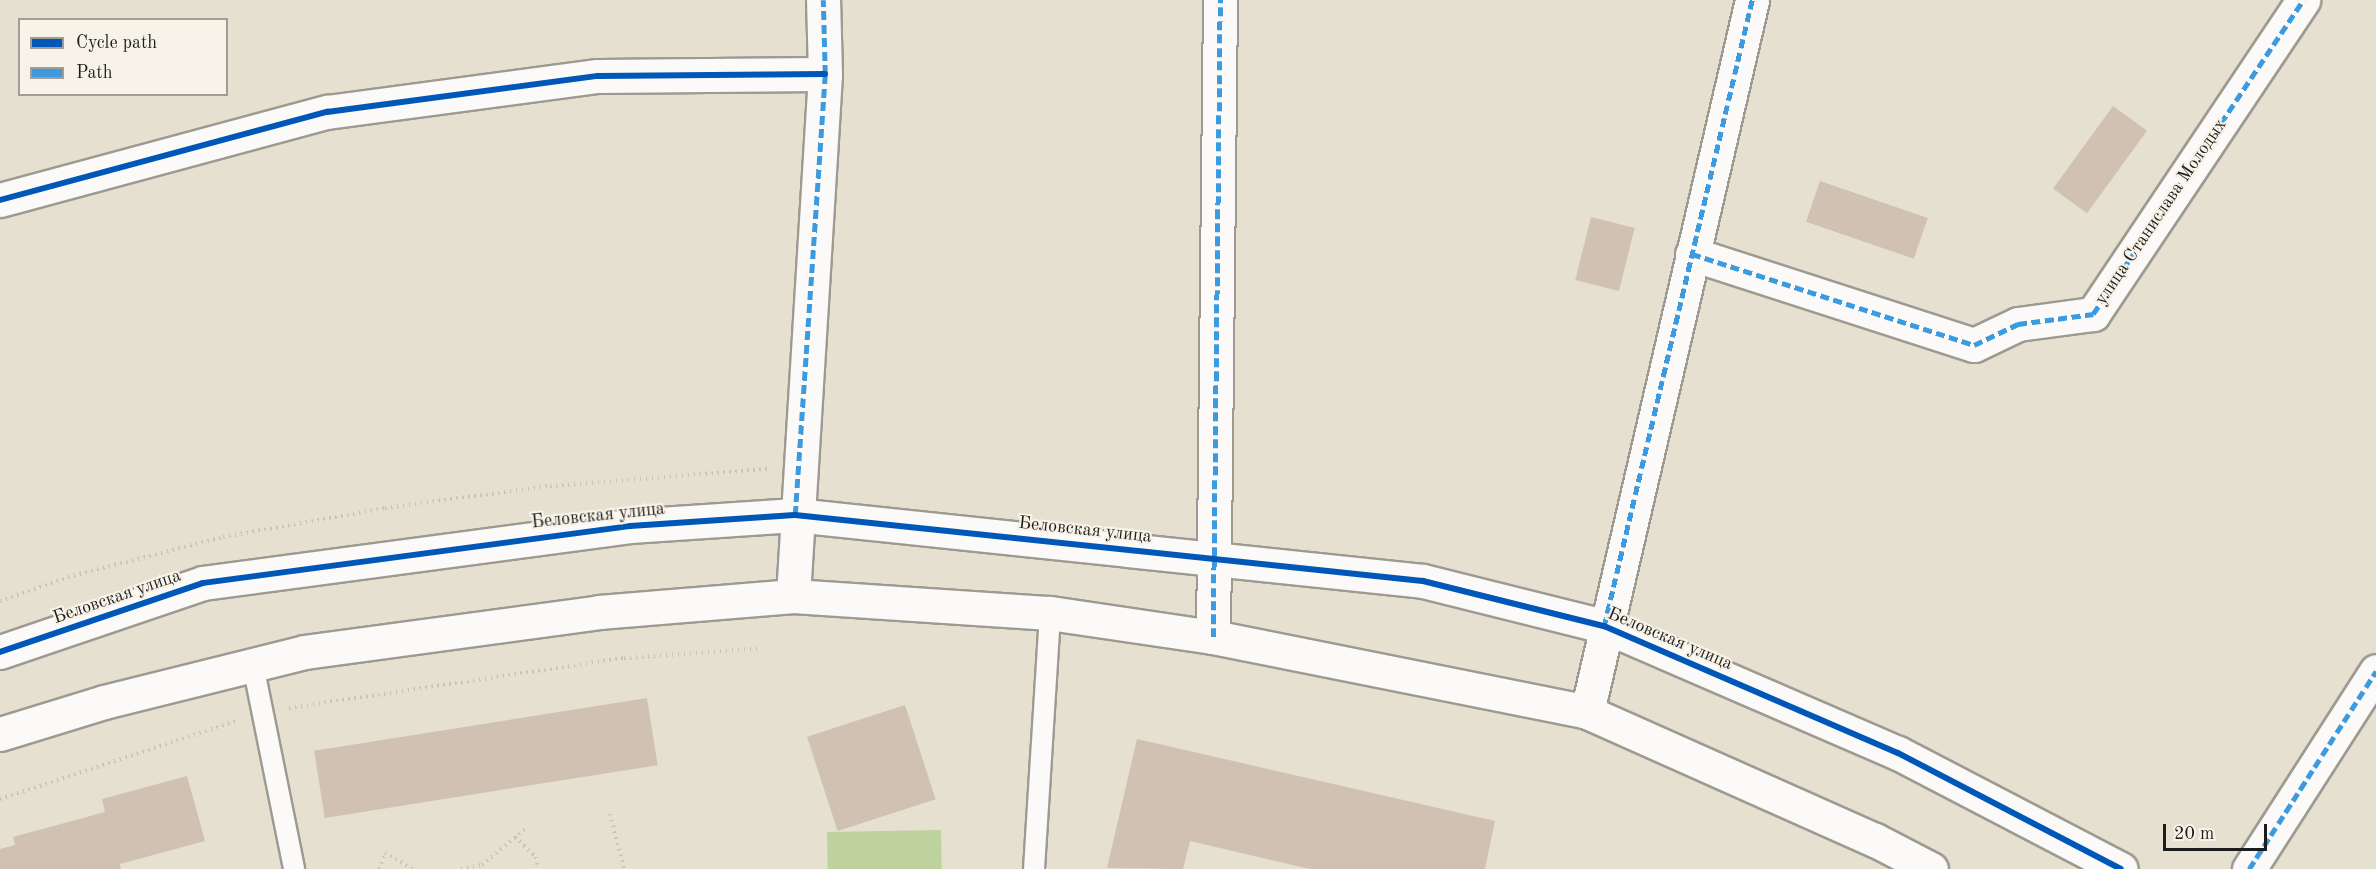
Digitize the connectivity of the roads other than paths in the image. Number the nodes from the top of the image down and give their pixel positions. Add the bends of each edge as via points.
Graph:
1 (823, 0) edge
2 (1220, 0) edge
3 (1752, 0) edge
4 (2303, 0) edge
5 (825, 74) junction
6 (0, 200) edge
7 (1692, 254) junction
8 (795, 515) junction
9 (1215, 558) junction
10 (793, 596) junction
11 (1050, 613) junction
12 (1604, 626) junction
13 (1213, 637) junction
14 (0, 652) edge
15 (253, 665) junction
16 (2376, 671) edge
17 (1587, 712) junction
18 (0, 734) edge
19 (294, 869) edge
20 (1034, 869) edge
21 (1931, 869) edge
22 (2121, 869) edge
23 (2250, 869) edge

1 - 5 street
2 - 9 street
3 - 7 street
4 - 7 street, улица Станислава Молодых via 2093,314 2018,324 1974,345
5 - 6 street via 598,76 327,112
5 - 8 street
7 - 12 street
8 - 9 street, Беловская улица
8 - 10 street
8 - 14 street, Беловская улица via 630,526 203,583
9 - 12 street, Беловская улица via 1423,580
9 - 13 street
10 - 11 street
10 - 15 street via 599,612 305,652
11 - 13 street
11 - 20 lane
12 - 17 street
12 - 22 street, Беловская улица via 1898,753
13 - 17 street
15 - 18 street via 104,702
15 - 19 lane
16 - 23 street
17 - 21 street

